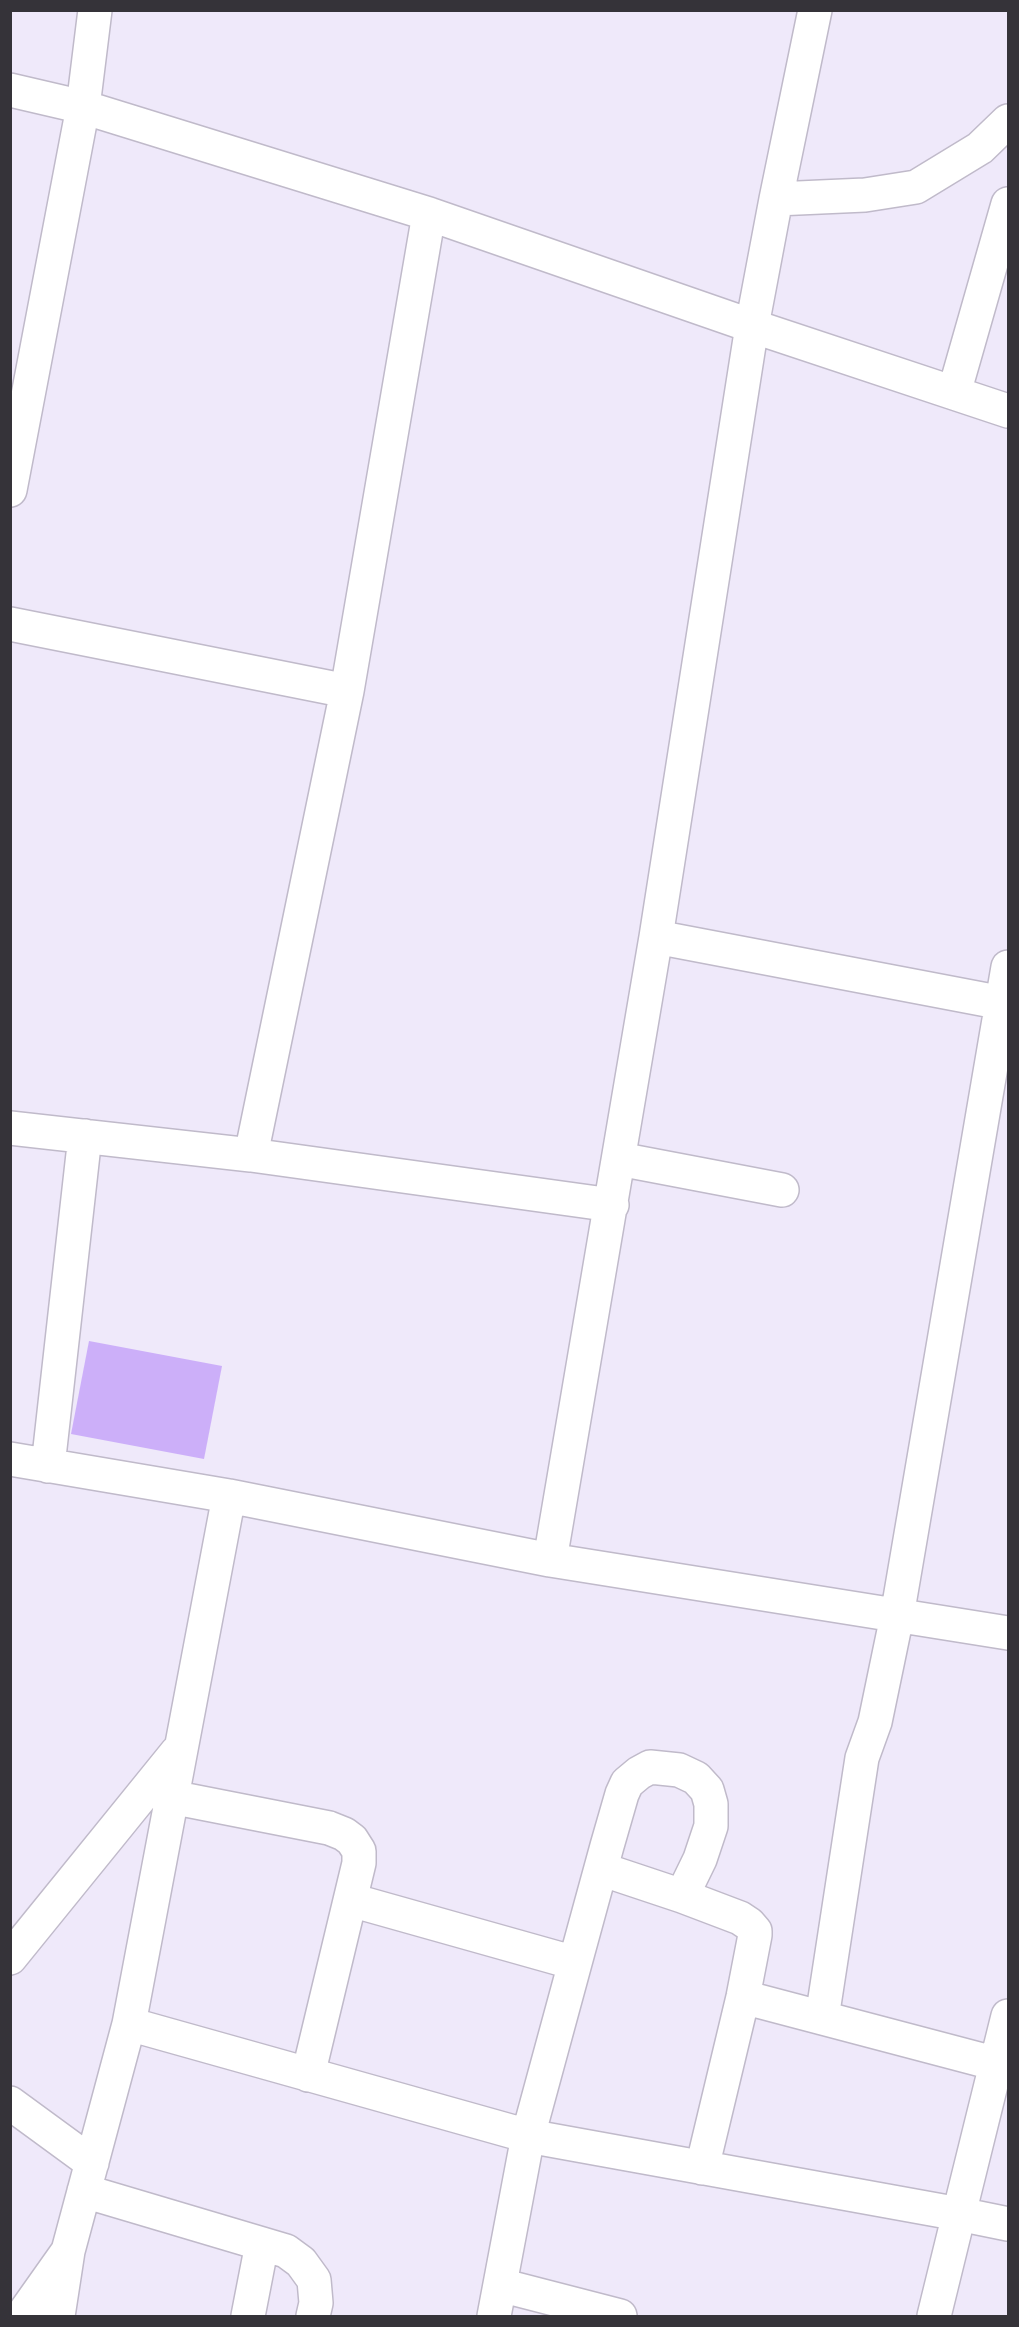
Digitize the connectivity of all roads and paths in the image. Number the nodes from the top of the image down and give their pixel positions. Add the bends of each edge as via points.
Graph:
1 (95, 10) edge
2 (815, 10) edge
3 (10, 90) edge
4 (83, 107) junction
5 (1008, 121) edge
6 (776, 200) junction
7 (1008, 204) edge
8 (429, 214) junction
9 (752, 326) junction
10 (954, 393) junction
11 (1008, 411) edge
12 (10, 490) edge
13 (10, 624) edge
14 (347, 691) junction
15 (656, 937) junction
16 (1008, 967) edge
17 (1005, 1004) edge
18 (10, 1128) edge
19 (85, 1136) junction
20 (251, 1155) junction
21 (619, 1160) junction
22 (782, 1190) dead end
23 (612, 1205) junction
24 (10, 1459) edge
25 (48, 1466) junction
26 (229, 1496) junction
27 (550, 1560) junction
28 (897, 1616) junction
29 (1008, 1633) edge
30 (180, 1748) junction
31 (171, 1797) junction
32 (601, 1869) junction
33 (682, 1896) junction
34 (351, 1900) junction
35 (10, 1958) edge
36 (574, 1963) junction
37 (743, 1997) junction
38 (1008, 2016) edge
39 (822, 2018) junction
40 (129, 2024) junction
41 (997, 2064) junction
42 (308, 2075) junction
43 (10, 2103) edge
44 (528, 2136) junction
45 (702, 2168) junction
46 (88, 2177) junction
47 (959, 2214) junction
48 (1008, 2224) edge
49 (262, 2244) junction
50 (69, 2251) junction
51 (497, 2301) edge
52 (22, 2316) edge
53 (58, 2316) edge
54 (248, 2316) edge
55 (313, 2316) edge
56 (620, 2316) edge
57 (934, 2316) edge

1 - 4 street
2 - 6 street
3 - 4 street
4 - 8 street
4 - 12 street
5 - 6 street via 980,148 916,187 865,195
6 - 9 street
7 - 10 street
8 - 9 street
8 - 14 street
9 - 10 street
9 - 15 street
10 - 11 street
13 - 14 street
14 - 20 street
15 - 17 street
15 - 21 street
16 - 17 street
17 - 28 street
18 - 19 street
19 - 20 street
19 - 25 street
20 - 23 street
21 - 22 street
21 - 23 street
23 - 27 street
24 - 25 street
25 - 26 street
26 - 27 street
26 - 30 street
27 - 28 street
28 - 29 street
28 - 39 street via 875,1722 862,1758
30 - 31 street
30 - 35 street
31 - 34 street via 344,1834 359,1851
31 - 40 street
32 - 33 street
32 - 33 street via 627,1783 650,1767 679,1770 696,1778 707,1790 711,1804 711,1826
32 - 36 street
33 - 37 street via 740,1918 755,1931
34 - 36 street
34 - 42 street
36 - 44 street
37 - 39 street
37 - 45 street
38 - 41 street
39 - 41 street
40 - 42 street
40 - 46 street
41 - 47 street
42 - 44 street
43 - 46 street
44 - 45 street
44 - 51 street
45 - 47 street
46 - 49 street
46 - 50 street
47 - 48 street
47 - 57 street
49 - 54 street
49 - 55 street via 286,2251 314,2280
50 - 52 street
50 - 53 street
51 - 56 street

